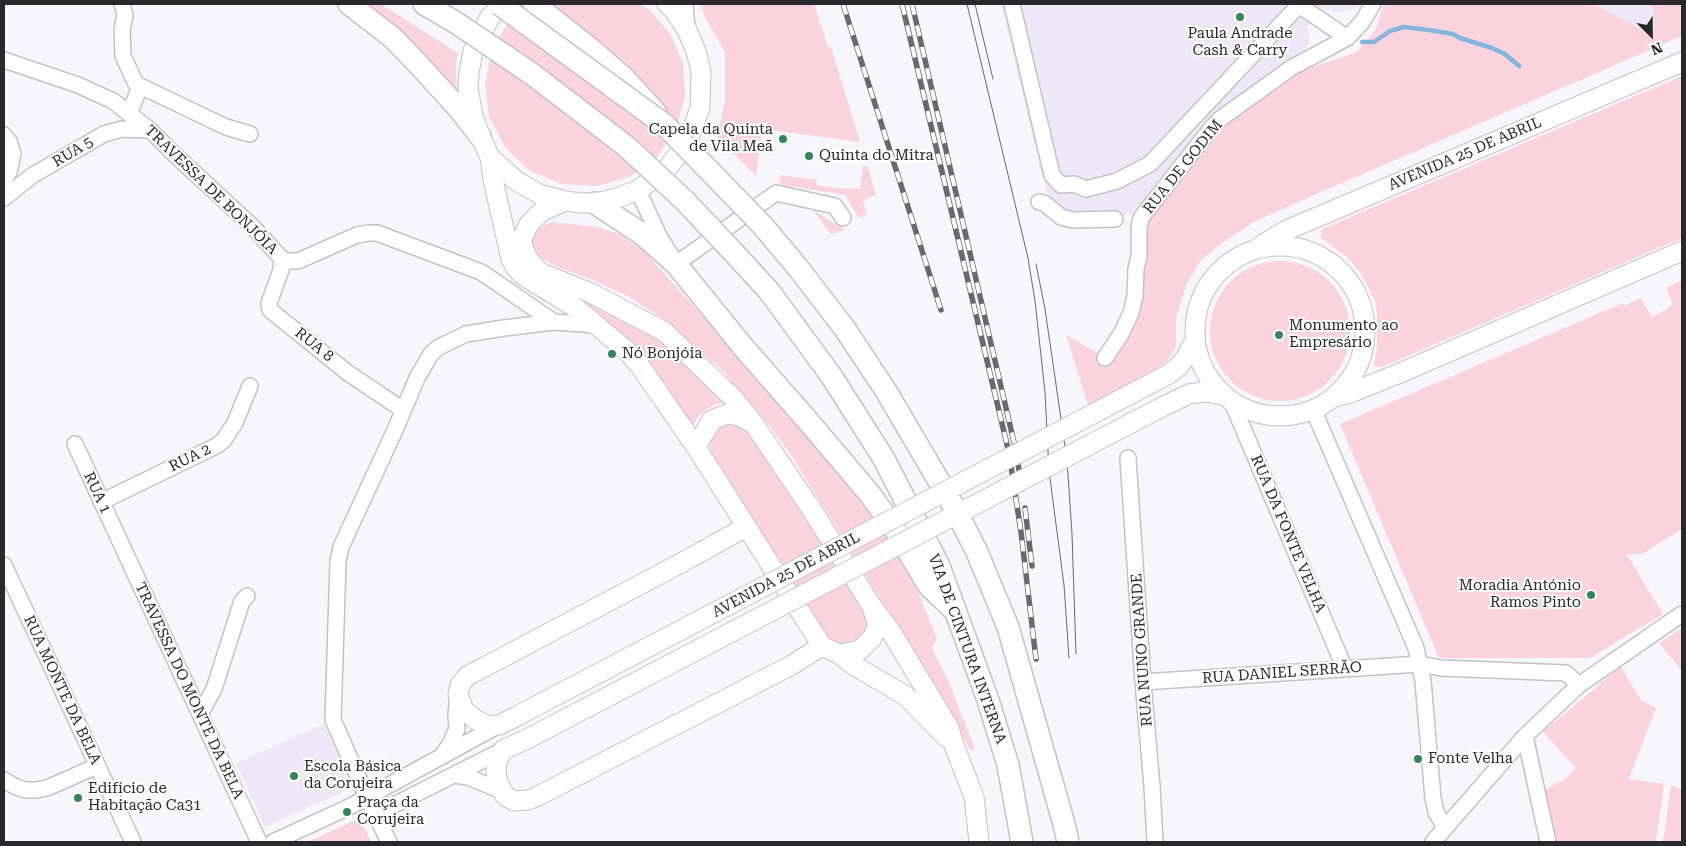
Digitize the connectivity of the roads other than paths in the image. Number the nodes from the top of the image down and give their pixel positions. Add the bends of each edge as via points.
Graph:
1 (122, 4) edge
2 (349, 4) edge
3 (424, 4) edge
4 (499, 4) edge
5 (504, 4) edge
6 (534, 4) edge
7 (666, 4) edge
8 (685, 4) edge
9 (1012, 4) edge
10 (1299, 4) edge
11 (1373, 4) edge
12 (687, 30) junction
13 (1347, 38) junction
14 (4, 60) edge
15 (1682, 62) edge
16 (140, 87) junction
17 (129, 114) junction
18 (665, 125) junction
19 (150, 130) junction
20 (4, 134) edge
21 (250, 134) dead end
22 (480, 136) junction
23 (490, 156) junction
24 (4, 180) edge
25 (638, 190) junction
26 (4, 198) edge
27 (564, 202) junction
28 (595, 202) junction
29 (1039, 202) dead end
30 (843, 218) dead end
31 (1115, 219) dead end
32 (1251, 251) junction
33 (1682, 251) edge
34 (282, 259) junction
35 (676, 264) junction
36 (554, 322) junction
37 (597, 325) junction
38 (1195, 340) junction
39 (1105, 358) dead end
40 (250, 386) dead end
41 (1227, 397) junction
42 (1334, 398) junction
43 (1313, 409) junction
44 (403, 410) junction
45 (754, 424) junction
46 (75, 444) dead end
47 (696, 447) junction
48 (1128, 458) dead end
49 (101, 502) junction
50 (746, 527) junction
51 (120, 541) joint
52 (4, 565) edge
53 (247, 596) dead end
54 (871, 605) junction
55 (954, 610) junction
56 (1682, 614) edge
57 (830, 650) junction
58 (1420, 664) junction
59 (1346, 669) junction
60 (1143, 682) junction
61 (1579, 685) junction
62 (458, 695) junction
63 (200, 714) junction
64 (499, 725) junction
65 (1525, 736) junction
66 (954, 745) junction
67 (503, 750) junction
68 (442, 756) junction
69 (97, 766) junction
70 (455, 775) junction
71 (4, 780) edge
72 (502, 791) junction
73 (367, 797) junction
74 (376, 815) junction
75 (1445, 828) junction
76 (133, 842) edge
77 (259, 842) edge
78 (273, 842) edge
79 (388, 842) edge
80 (979, 842) edge
81 (1022, 842) edge
82 (1068, 842) edge
83 (1155, 842) edge
84 (1433, 842) edge
85 (1548, 842) edge

1 - 16 street via 125,15 123,56 132,79
2 - 22 highway via 393,38
3 - 55 highway, VIA DE CINTURA INTERNA, bridge via 532,74 627,147 685,201 769,291 832,377 884,459 939,566
4 - 18 highway, bridge
5 - 22 main road via 490,17 473,51 468,88
6 - 18 highway, bridge via 624,78
7 - 12 main road
8 - 12 street
9 - 10 street via 1052,175 1061,186 1074,184 1086,189 1117,181 1150,164
10 - 13 street
11 - 13 street, RUA DE GODIM
12 - 25 main road via 701,72 700,108 683,148 667,169
13 - 39 street, RUA DE GODIM via 1291,68 1220,119 1137,218 1139,257 1134,304 1127,324
14 - 17 street, TRAVESSA DE BONJÓIA via 78,85 114,102
15 - 32 main road, AVENIDA 25 DE ABRIL via 1287,230
16 - 17 street
16 - 21 street via 226,127
17 - 19 street, TRAVESSA DE BONJÓIA
18 - 82 highway, bridge via 800,269 886,391 953,505 977,552 1008,627
19 - 26 street, RUA 5 via 122,129 104,134 33,176
19 - 34 street, TRAVESSA DE BONJÓIA via 252,226
20 - 24 street via 10,141 13,154
22 - 23 main road
23 - 27 main road via 515,180 538,194
23 - 37 main road via 511,259 516,268
25 - 28 main road
25 - 35 street
27 - 28 main road
27 - 45 main road via 542,211 522,236 522,244 534,266 666,332 733,398
28 - 35 highway via 642,234
29 - 31 street via 1044,202 1061,217 1073,220
30 - 35 street via 835,206 776,193
32 - 38 main road via 1214,277 1202,296
32 - 42 main road via 1274,246 1298,248 1314,254 1340,271 1355,291 1363,313 1364,338 1359,361
33 - 42 main road
34 - 36 street, TRAVESSA DE BONJÓIA via 298,261 357,235 377,234 482,272
34 - 44 street, RUA 8 via 269,303 270,310 348,373
35 - 55 highway via 869,493 929,586
36 - 37 street
36 - 44 street via 475,332 448,342 431,354
37 - 47 main road via 640,366
38 - 41 main road via 1209,379
38 - 64 main road, AVENIDA 25 DE ABRIL, bridge via 1179,366 1169,374
40 - 49 street, RUA 2 via 235,423 223,441
41 - 43 main road via 1242,407 1264,414 1286,416
41 - 59 street, RUA DA FONTE VELHA
41 - 67 main road, AVENIDA 25 DE ABRIL, bridge via 1205,392 1189,394 1160,408
42 - 43 main road
43 - 58 street
44 - 73 street via 341,547 338,561 333,720
45 - 47 main road via 739,416 728,414 719,417 712,420
45 - 54 main road
46 - 49 street, RUA 1
47 - 50 main road
48 - 60 street, RUA NUNO GRANDE
49 - 51 street, RUA 1
50 - 57 main road
50 - 62 main road via 477,671 463,680
51 - 63 street, TRAVESSA DO MONTE DA BELA
52 - 69 street, RUA MONTE DA BELA
53 - 63 street via 242,601 214,689
54 - 57 main road via 877,623 872,638 860,650 853,652
54 - 66 main road via 890,630 949,728
55 - 81 highway, VIA DE CINTURA INTERNA via 1008,765
56 - 61 street
57 - 66 main road via 906,696
57 - 72 main road via 790,666 538,796 519,802 509,799
58 - 59 street, RUA DANIEL SERRÃO
58 - 61 street via 1441,668 1566,673
58 - 75 street via 1433,798
59 - 60 street, RUA DANIEL SERRÃO
60 - 83 street, RUA NUNO GRANDE
61 - 65 street
62 - 64 main road via 464,710 472,717 485,724
62 - 68 street via 457,729
63 - 77 street, TRAVESSA DO MONTE DA BELA
64 - 68 street, AVENIDA 25 DE ABRIL
65 - 75 street
65 - 85 street
66 - 80 main road via 974,797
67 - 70 street, AVENIDA 25 DE ABRIL
67 - 72 main road via 496,771
68 - 73 street, AVENIDA 25 DE ABRIL
69 - 71 street via 36,790 26,790
69 - 76 street, RUA MONTE DA BELA
70 - 72 street
70 - 74 street, AVENIDA 25 DE ABRIL
73 - 74 street
73 - 78 street
74 - 79 street
75 - 84 street

